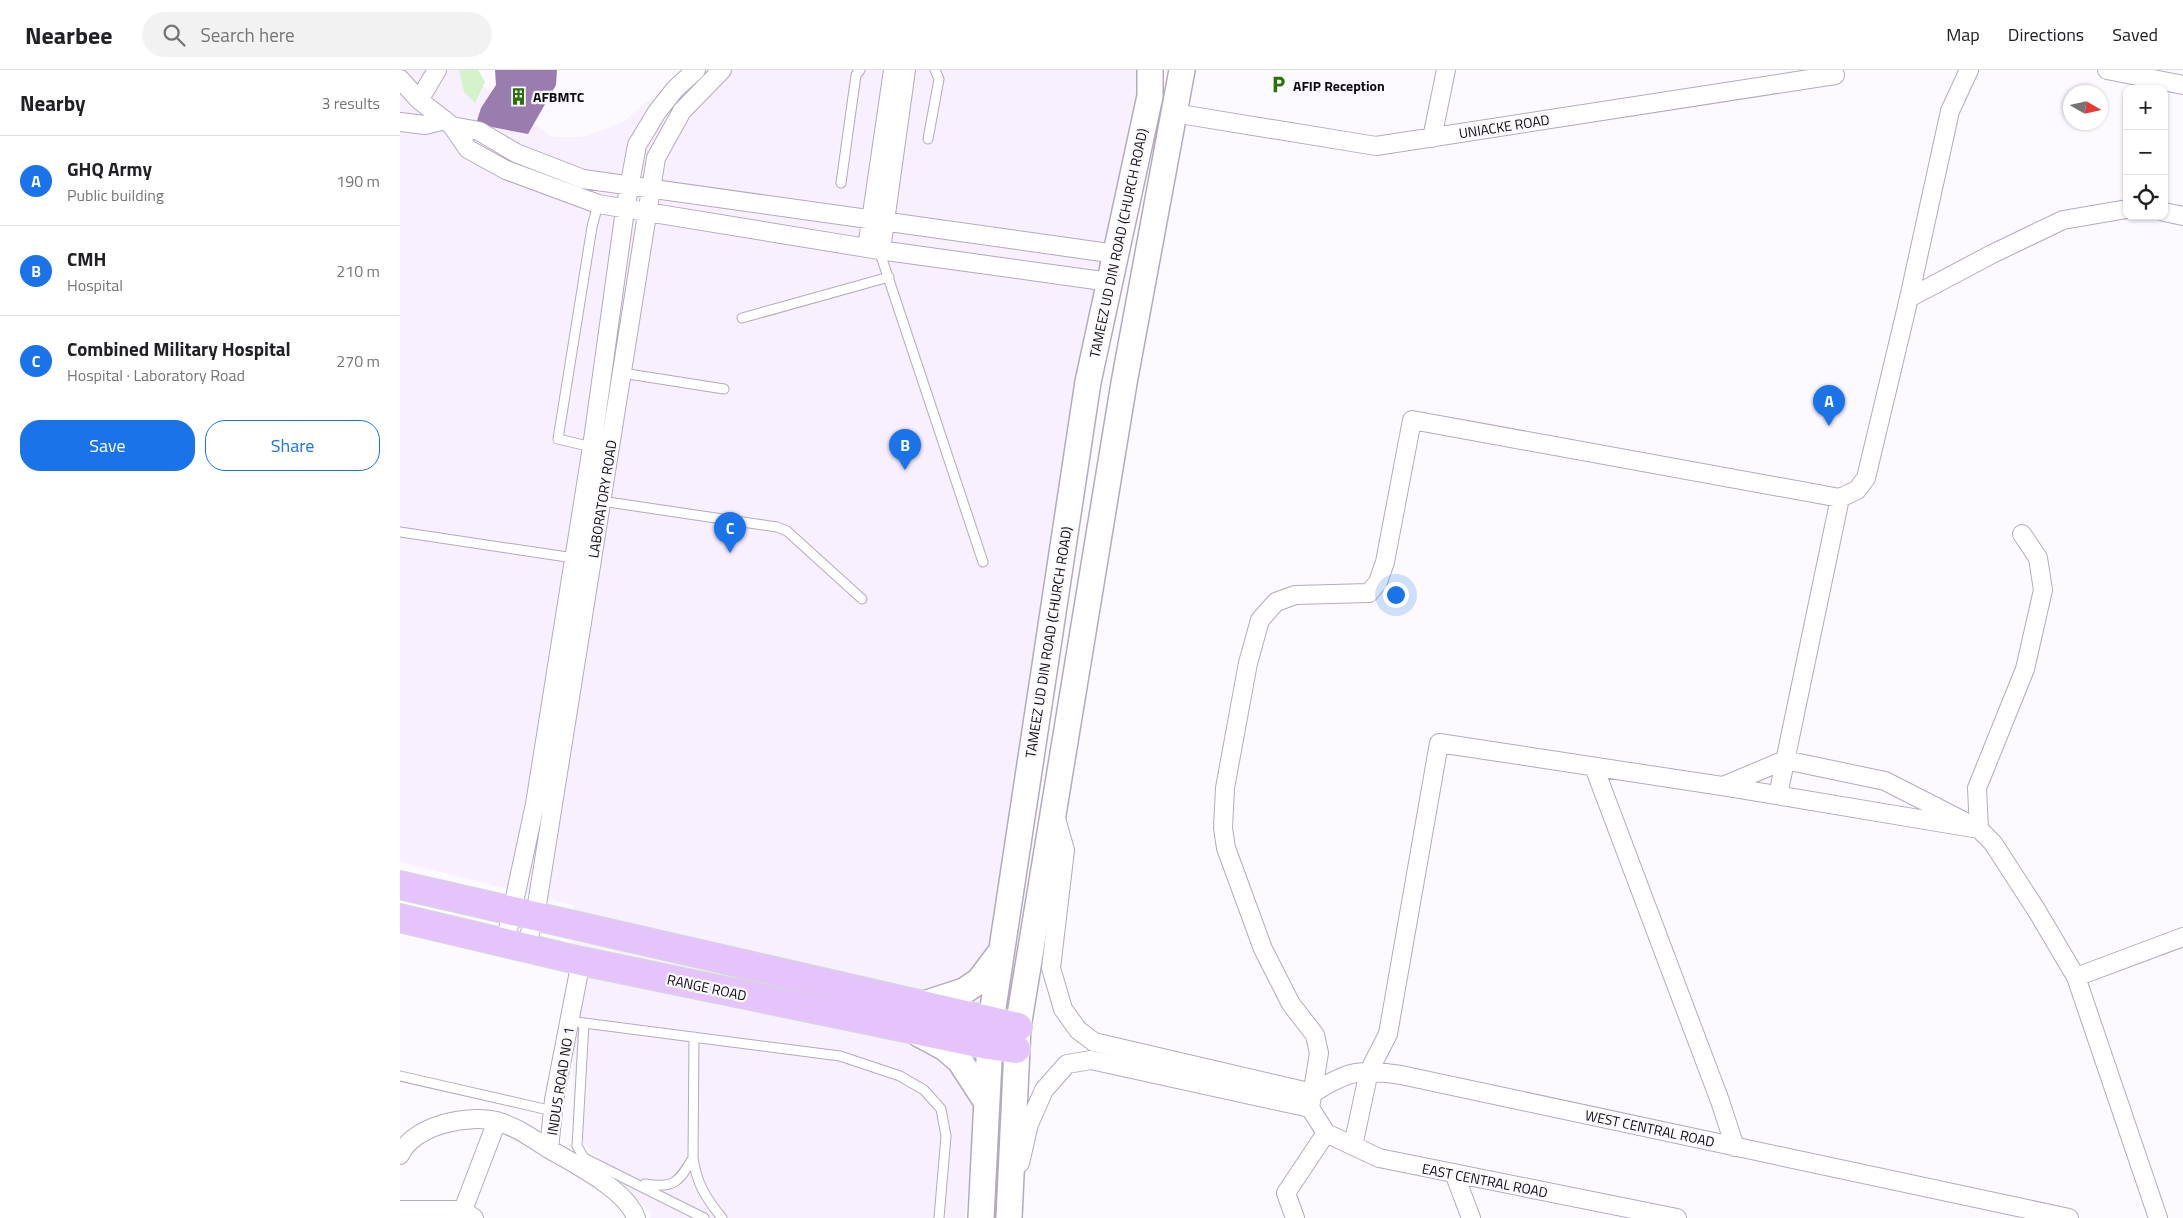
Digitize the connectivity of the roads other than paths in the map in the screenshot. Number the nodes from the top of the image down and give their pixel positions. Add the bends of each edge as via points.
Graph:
1 (437, 70) edge
2 (696, 70) edge
3 (722, 70) edge
4 (860, 70) edge
5 (893, 70) edge
6 (906, 70) edge
7 (935, 70) edge
8 (1150, 70) edge
9 (1182, 70) edge
10 (1446, 70) edge
11 (1969, 70) edge
12 (2107, 70) edge
13 (1835, 75) dead end
14 (400, 79) edge
15 (2183, 85) edge
16 (419, 100) junction
17 (1174, 113) junction
18 (400, 122) edge
19 (448, 123) junction
20 (1432, 138) junction
21 (928, 139) dead end
22 (841, 183) dead end
23 (629, 187) junction
24 (651, 188) junction
25 (598, 204) junction
26 (625, 210) junction
27 (2123, 210) edge
28 (647, 212) junction
29 (2168, 213) edge
30 (2183, 216) edge
31 (878, 221) junction
32 (876, 249) junction
33 (1116, 254) junction
34 (889, 277) junction
35 (1110, 282) junction
36 (1909, 298) junction
37 (742, 318) dead end
38 (622, 373) junction
39 (1088, 382) junction
40 (1124, 384) junction
41 (724, 389) dead end
42 (592, 447) junction
43 (1840, 498) junction
44 (601, 501) junction
45 (400, 532) edge
46 (2022, 534) dead end
47 (574, 558) junction
48 (983, 562) dead end
49 (862, 599) dead end
50 (1785, 760) junction
51 (1594, 766) junction
52 (1722, 786) junction
53 (1778, 795) junction
54 (1054, 812) junction
55 (1979, 829) junction
56 (400, 885) edge
57 (524, 914) junction
58 (400, 918) edge
59 (2183, 937) edge
60 (515, 946) junction
61 (1001, 951) junction
62 (581, 961) junction
63 (2076, 978) junction
64 (915, 1017) junction
65 (576, 1022) junction
66 (989, 1033) junction
67 (694, 1037) junction
68 (1017, 1038) junction
69 (1369, 1071) junction
70 (400, 1076) edge
71 (986, 1101) junction
72 (1311, 1101) junction
73 (553, 1111) junction
74 (496, 1121) junction
75 (1326, 1133) junction
76 (1353, 1146) junction
77 (1735, 1147) junction
78 (549, 1150) junction
79 (400, 1155) edge
80 (693, 1158) junction
81 (1454, 1173) junction
82 (637, 1183) junction
83 (1930, 1188) junction
84 (400, 1210) edge
85 (469, 1214) edge
86 (636, 1218) edge
87 (704, 1218) edge
88 (722, 1218) edge
89 (940, 1218) edge
90 (981, 1218) edge
91 (1009, 1218) edge
92 (1017, 1218) edge
93 (1295, 1218) edge
94 (1471, 1218) edge
95 (1677, 1218) edge
96 (2069, 1218) edge
97 (2158, 1218) edge

1 - 16 street
2 - 23 street, LABORATORY ROAD via 669,97 637,145
3 - 24 street, LABORATORY ROAD via 682,111 656,158
4 - 22 lane via 856,74
5 - 31 street
6 - 31 street
7 - 21 lane via 939,79
8 - 33 main road, TAMEEZ UD DIN ROAD (CHURCH ROAD) via 1150,96
9 - 17 main road, TAMEEZ UD DIN ROAD (CHURCH ROAD)
10 - 20 street
11 - 36 street via 1950,111
12 - 15 street
13 - 20 street, UNIACKE ROAD
14 - 16 street
16 - 19 street
17 - 20 street, UNIACKE ROAD via 1376,146
17 - 40 main road, TAMEEZ UD DIN ROAD (CHURCH ROAD)
18 - 19 street
19 - 23 street via 479,131 516,153 583,179
19 - 25 street via 468,149 506,170
23 - 24 street
23 - 26 street, LABORATORY ROAD
24 - 28 street, LABORATORY ROAD
24 - 31 street
25 - 26 street
25 - 42 lane via 558,439
26 - 28 street
26 - 42 street, LABORATORY ROAD
27 - 36 street via 2063,220
28 - 32 street
28 - 38 street, LABORATORY ROAD
29 - 30 street
31 - 32 street
31 - 33 street
32 - 34 lane
32 - 35 street
33 - 35 main road, TAMEEZ UD DIN ROAD (CHURCH ROAD)
34 - 37 lane
34 - 48 lane
35 - 39 main road, TAMEEZ UD DIN ROAD (CHURCH ROAD)
36 - 43 street via 1866,478 1857,490
38 - 41 lane
38 - 44 street, LABORATORY ROAD
39 - 40 main road
39 - 61 main road, TAMEEZ UD DIN ROAD (CHURCH ROAD)
40 - 54 main road, TAMEEZ UD DIN ROAD (CHURCH ROAD)
42 - 47 street, LABORATORY ROAD
43 - 50 street
43 - 72 street via 1412,420 1385,562 1378,582 1369,593 1295,595 1276,602 1260,620 1248,663 1225,788 1223,828 1226,848 1263,949 1291,1004 1315,1035 1319,1054
44 - 49 lane via 777,527 787,531
44 - 57 street, LABORATORY ROAD
45 - 47 lane
46 - 55 street via 2038,558 2043,590 2024,669 1977,788
47 - 57 street, LABORATORY ROAD via 535,804
50 - 52 street
50 - 53 street
50 - 55 street via 1885,781
51 - 52 street
51 - 69 street via 1439,743 1388,1034
51 - 77 street
52 - 53 street
53 - 55 street
54 - 68 main road, TAMEEZ UD DIN ROAD (CHURCH ROAD)
54 - 72 street via 1066,850 1051,968 1063,1009 1078,1030 1094,1042
55 - 63 street via 1993,843
56 - 57 main road
57 - 60 street, LABORATORY ROAD
57 - 64 main road
58 - 60 main road, RANGE ROAD
59 - 63 street
60 - 62 main road, RANGE ROAD
61 - 64 main road via 978,981
61 - 66 main road, TAMEEZ UD DIN ROAD (CHURCH ROAD)
62 - 64 main road, RANGE ROAD
62 - 65 street, INDUS ROAD NO 1
63 - 97 street
64 - 66 main road
64 - 71 main road via 960,1061
65 - 67 lane
65 - 73 street, INDUS ROAD NO 1
65 - 82 lane via 577,1146 584,1158
66 - 68 main road
66 - 71 main road, TAMEEZ UD DIN ROAD (CHURCH ROAD)
67 - 80 lane
67 - 89 lane via 840,1056 900,1076 924,1090 941,1109 946,1136
68 - 91 main road, TAMEEZ UD DIN ROAD (CHURCH ROAD)
69 - 72 street, WEST CENTRAL ROAD via 1338,1077
69 - 76 street
69 - 77 street, WEST CENTRAL ROAD via 1402,1075
69 - 83 street, WEST CENTRAL ROAD
70 - 73 lane
71 - 90 main road, TAMEEZ UD DIN ROAD (CHURCH ROAD)
72 - 75 street
72 - 92 street via 1091,1060 1067,1064 1044,1090 1029,1124 1019,1165
73 - 78 street, INDUS ROAD NO 1
74 - 78 street via 512,1126
74 - 79 street via 468,1119 445,1124 415,1136
74 - 85 street
75 - 76 street, EAST CENTRAL ROAD
75 - 93 street via 1286,1193
76 - 81 street, EAST CENTRAL ROAD via 1379,1158
77 - 83 street, WEST CENTRAL ROAD
78 - 86 street, INDUS ROAD NO 1 via 590,1172 623,1199
80 - 82 lane via 680,1180 670,1185 661,1187
80 - 88 lane via 696,1177 706,1199
81 - 94 street
81 - 95 street, EAST CENTRAL ROAD
82 - 87 lane
83 - 96 street, WEST CENTRAL ROAD
84 - 85 street

